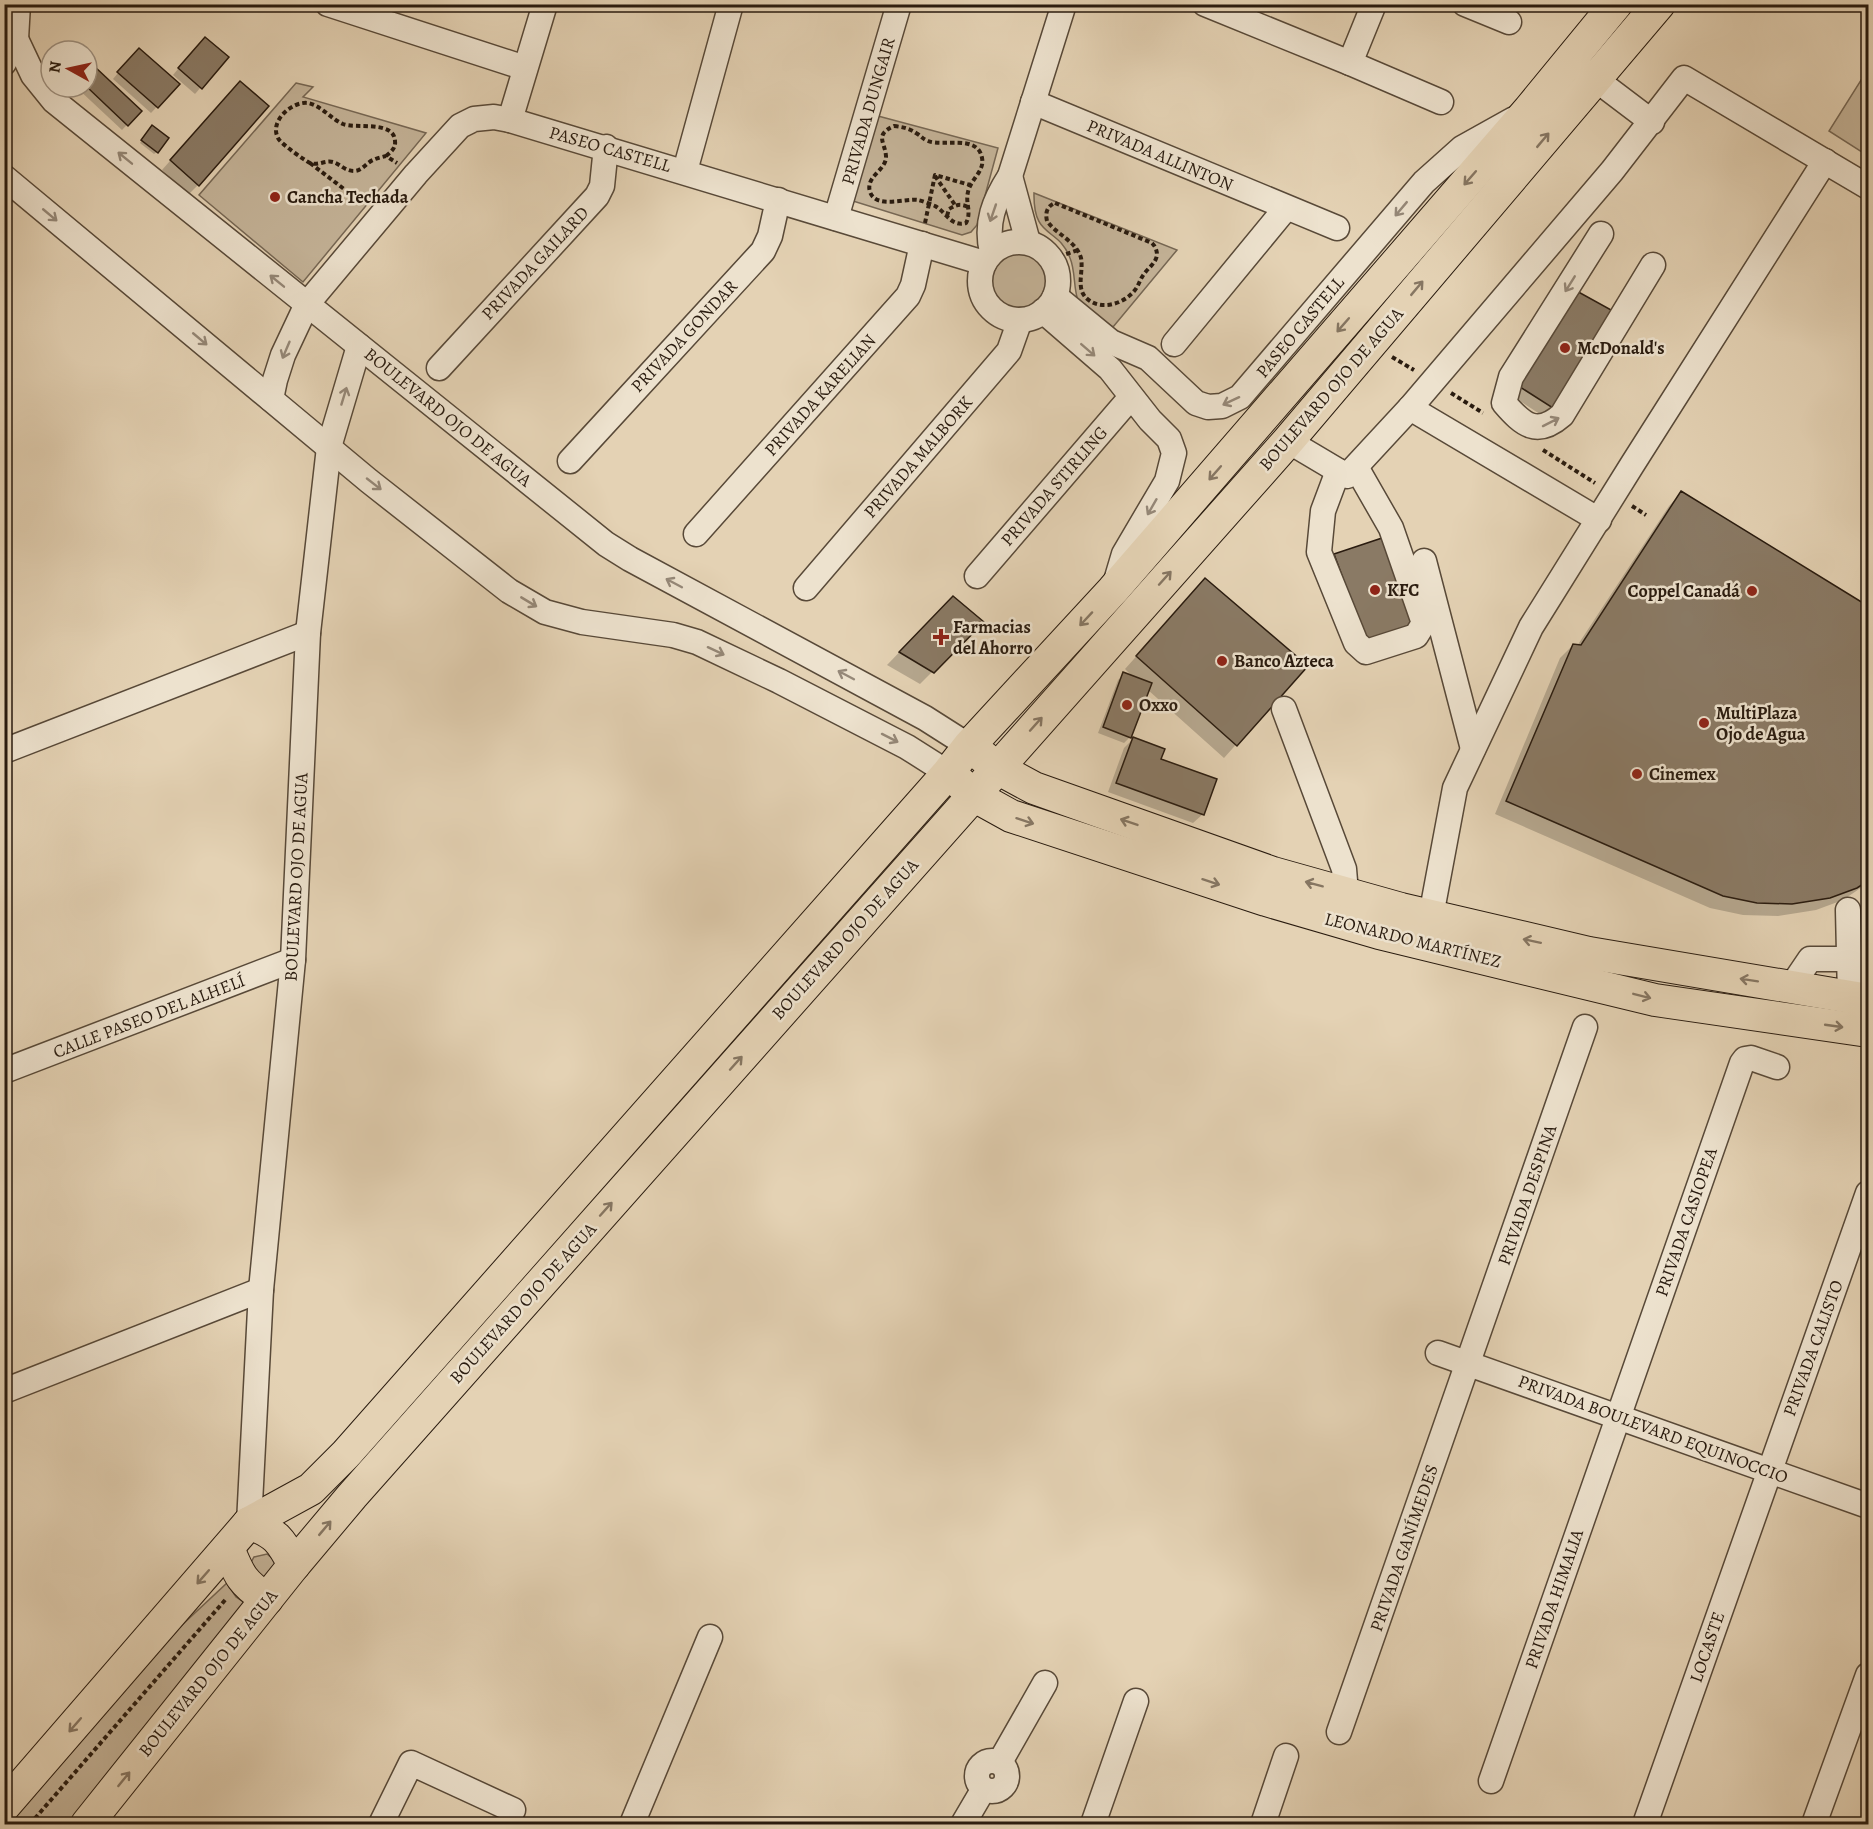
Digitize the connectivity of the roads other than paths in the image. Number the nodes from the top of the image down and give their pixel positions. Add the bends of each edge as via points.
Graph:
1 (18, 4) edge
2 (328, 4) edge
3 (545, 4) edge
4 (730, 4) edge
5 (899, 4) edge
6 (1064, 4) edge
7 (1205, 4) edge
8 (1374, 4) edge
9 (1465, 4) edge
10 (1616, 4) edge
11 (1659, 4) edge
12 (1509, 22) dead end
13 (10, 29) edge
14 (1570, 60) junction
15 (4, 63) edge
16 (1350, 63) junction
17 (525, 68) junction
18 (1595, 79) junction
19 (1033, 102) junction
20 (1442, 102) dead end
21 (1529, 110) junction
22 (510, 120) junction
23 (1652, 122) junction
24 (606, 147) junction
25 (1825, 161) junction
26 (685, 171) junction
27 (4, 177) edge
28 (1005, 184) junction
29 (1869, 187) edge
30 (778, 200) junction
31 (1286, 208) junction
32 (836, 218) junction
33 (1337, 228) dead end
34 (1601, 234) dead end
35 (1028, 242) junction
36 (922, 244) junction
37 (988, 257) junction
38 (1653, 265) dead end
39 (307, 304) junction
40 (1049, 304) junction
41 (1020, 320) junction
42 (1174, 344) dead end
43 (359, 346) junction
44 (438, 368) dead end
45 (1131, 396) junction
46 (271, 399) junction
47 (1410, 408) junction
48 (1288, 441) junction
49 (329, 447) junction
50 (570, 460) dead end
51 (1347, 469) junction
52 (1599, 520) junction
53 (696, 534) dead end
54 (1424, 561) dead end
55 (977, 576) dead end
56 (806, 588) dead end
57 (1113, 590) junction
58 (308, 633) junction
59 (1284, 709) dead end
60 (969, 746) junction
61 (1473, 749) junction
62 (4, 751) edge
63 (997, 768) junction
64 (948, 773) junction
65 (973, 795) junction
66 (1438, 878) junction
67 (1346, 893) junction
68 (1401, 909) junction
69 (1848, 910) dead end
70 (1431, 916) junction
71 (1379, 933) junction
72 (1459, 952) junction
73 (1848, 959) junction
74 (293, 960) junction
75 (1791, 987) junction
76 (1859, 998) edge
77 (1585, 1027) dead end
78 (1869, 1031) edge
79 (1777, 1067) dead end
80 (4, 1071) edge
81 (1869, 1192) edge
82 (261, 1290) junction
83 (1438, 1353) dead end
84 (1469, 1364) junction
85 (4, 1391) edge
86 (1617, 1417) junction
87 (1770, 1470) junction
88 (1869, 1506) edge
89 (249, 1523) junction
90 (228, 1548) junction
91 (294, 1565) junction
92 (267, 1599) junction
93 (710, 1637) dead end
94 (1869, 1675) edge
95 (1045, 1683) dead end
96 (1136, 1701) dead end
97 (1339, 1732) dead end
98 (1286, 1756) dead end
99 (1491, 1781) dead end
100 (4, 1806) edge
101 (513, 1810) dead end
102 (87, 1824) edge
103 (381, 1824) edge
104 (632, 1824) edge
105 (963, 1824) edge
106 (1093, 1824) edge
107 (1263, 1824) edge
108 (1645, 1824) edge
109 (1814, 1824) edge

1 - 13 street
2 - 17 street
3 - 17 street
4 - 26 street
5 - 32 street, PRIVADA DUNGAIR
6 - 19 street
7 - 16 street
8 - 16 street
9 - 12 street
10 - 14 main road, BOULEVARD OJO DE AGUA
11 - 18 main road, BOULEVARD OJO DE AGUA
13 - 15 street
39 -> 13 street, BOULEVARD OJO DE AGUA via 54,101 33,75
14 - 18 street
14 - 21 main road, BOULEVARD OJO DE AGUA
16 - 20 street
17 - 22 street
18 - 23 street
48 -> 18 main road, BOULEVARD OJO DE AGUA
19 - 28 street
19 - 31 street, PRIVADA ALLINTON
21 -> 40 street, PASEO CASTELL via 1462,148 1424,182 1240,397 1222,406 1196,403 1148,358 1111,342
21 -> 57 main road, BOULEVARD OJO DE AGUA
22 - 24 street, PASEO CASTELL
22 - 39 street, PASEO CASTELL via 474,119 460,126
23 - 25 street via 1684,78
23 - 47 street
24 - 26 street, PASEO CASTELL
24 - 44 street, PRIVADA GAILARD via 602,186 597,196
25 - 29 street
25 - 52 street
26 - 30 street, PASEO CASTELL
27 -> 46 street
28 - 35 street via 1016,192
28 -> 37 street via 989,222
30 - 32 street, PASEO CASTELL
30 - 50 street, PRIVADA GONDAR via 763,251
31 - 33 street, PRIVADA ALLINTON
31 - 42 street
32 - 36 street, PASEO CASTELL
34 -> 38 street via 1511,376 1504,403 1518,420 1535,428 1552,424 1562,415
35 - 37 street via 1003,245
35 - 40 street via 1052,259 1057,271 1058,284
36 - 37 street, PASEO CASTELL
36 - 53 street, PRIVADA KARELIAN via 908,296
37 - 41 street via 980,276 986,302 995,312
39 - 43 street, BOULEVARD OJO DE AGUA
39 -> 46 street, PASEO CASTELL via 284,355
40 - 41 street via 1033,318
40 -> 45 street
41 - 56 street, PRIVADA MALBORK via 1009,351
49 -> 43 street, BOULEVARD OJO DE AGUA
60 -> 43 street, BOULEVARD OJO DE AGUA via 925,718 614,549
45 - 55 street, PRIVADA STIRLING
45 -> 57 street via 1169,439 1173,459 1167,481 1124,554
46 - 49 street
47 - 51 street
47 - 52 street
48 - 51 street
63 -> 48 main road, BOULEVARD OJO DE AGUA
49 - 58 street, BOULEVARD OJO DE AGUA
49 -> 64 street via 509,591 545,612 697,642 907,747
51 - 51 street via 1323,511 1319,552 1356,643 1366,652 1416,636 1424,623 1391,528
52 - 61 street via 1532,627
54 - 61 street
57 -> 60 main road, BOULEVARD OJO DE AGUA
58 - 62 street
58 - 74 street, BOULEVARD OJO DE AGUA
59 - 67 street via 1344,869
60 - 63 main road, BOULEVARD OJO DE AGUA
60 - 64 main road, BOULEVARD OJO DE AGUA
61 - 66 street via 1455,788
63 - 65 main road, BOULEVARD OJO DE AGUA
67 -> 63 main road, LEONARDO MARTÍNEZ via 1273,873 1055,796
64 - 65 main road
64 - 89 main road, BOULEVARD OJO DE AGUA via 346,1454 311,1489
65 -> 71 main road, LEONARDO MARTÍNEZ via 1011,816
91 -> 65 main road, BOULEVARD OJO DE AGUA
66 - 68 street
66 - 70 street
67 - 68 main road, LEONARDO MARTÍNEZ
68 - 70 main road, LEONARDO MARTÍNEZ
69 - 73 street
70 - 71 main road
70 - 72 main road
75 -> 70 main road, LEONARDO MARTÍNEZ via 1589,953
71 - 72 main road, LEONARDO MARTÍNEZ
72 -> 78 main road, LEONARDO MARTÍNEZ via 1655,1000
73 - 75 street via 1810,959
73 - 76 street
74 - 80 street, CALLE PASEO DEL ALHELÍ
74 - 82 street, BOULEVARD OJO DE AGUA
75 - 76 main road, LEONARDO MARTÍNEZ
77 - 84 street, PRIVADA DESPINA
79 - 86 street, PRIVADA CASIOPEA via 1751,1058 1742,1063
81 - 87 street, PRIVADA CALISTO
82 - 85 street
82 - 89 street, BOULEVARD OJO DE AGUA
83 - 84 street, PRIVADA BOULEVARD EQUINOCCIO
84 - 86 street, PRIVADA BOULEVARD EQUINOCCIO
84 - 97 street, PRIVADA GANÍMEDES
86 - 87 street, PRIVADA BOULEVARD EQUINOCCIO
86 - 99 street, PRIVADA HIMALIA
87 - 88 street, PRIVADA BOULEVARD EQUINOCCIO
87 - 108 street, LOCASTE
89 - 90 main road, BOULEVARD OJO DE AGUA
89 - 91 main road via 276,1537
90 - 92 main road via 247,1586
90 -> 100 main road, BOULEVARD OJO DE AGUA
91 - 92 main road, BOULEVARD OJO DE AGUA
102 -> 92 main road, BOULEVARD OJO DE AGUA
93 - 104 street
94 - 109 street
95 - 105 street via 1000,1762 988,1760 978,1767 976,1779 983,1790
96 - 106 street
98 - 107 street
101 - 103 street via 411,1763

